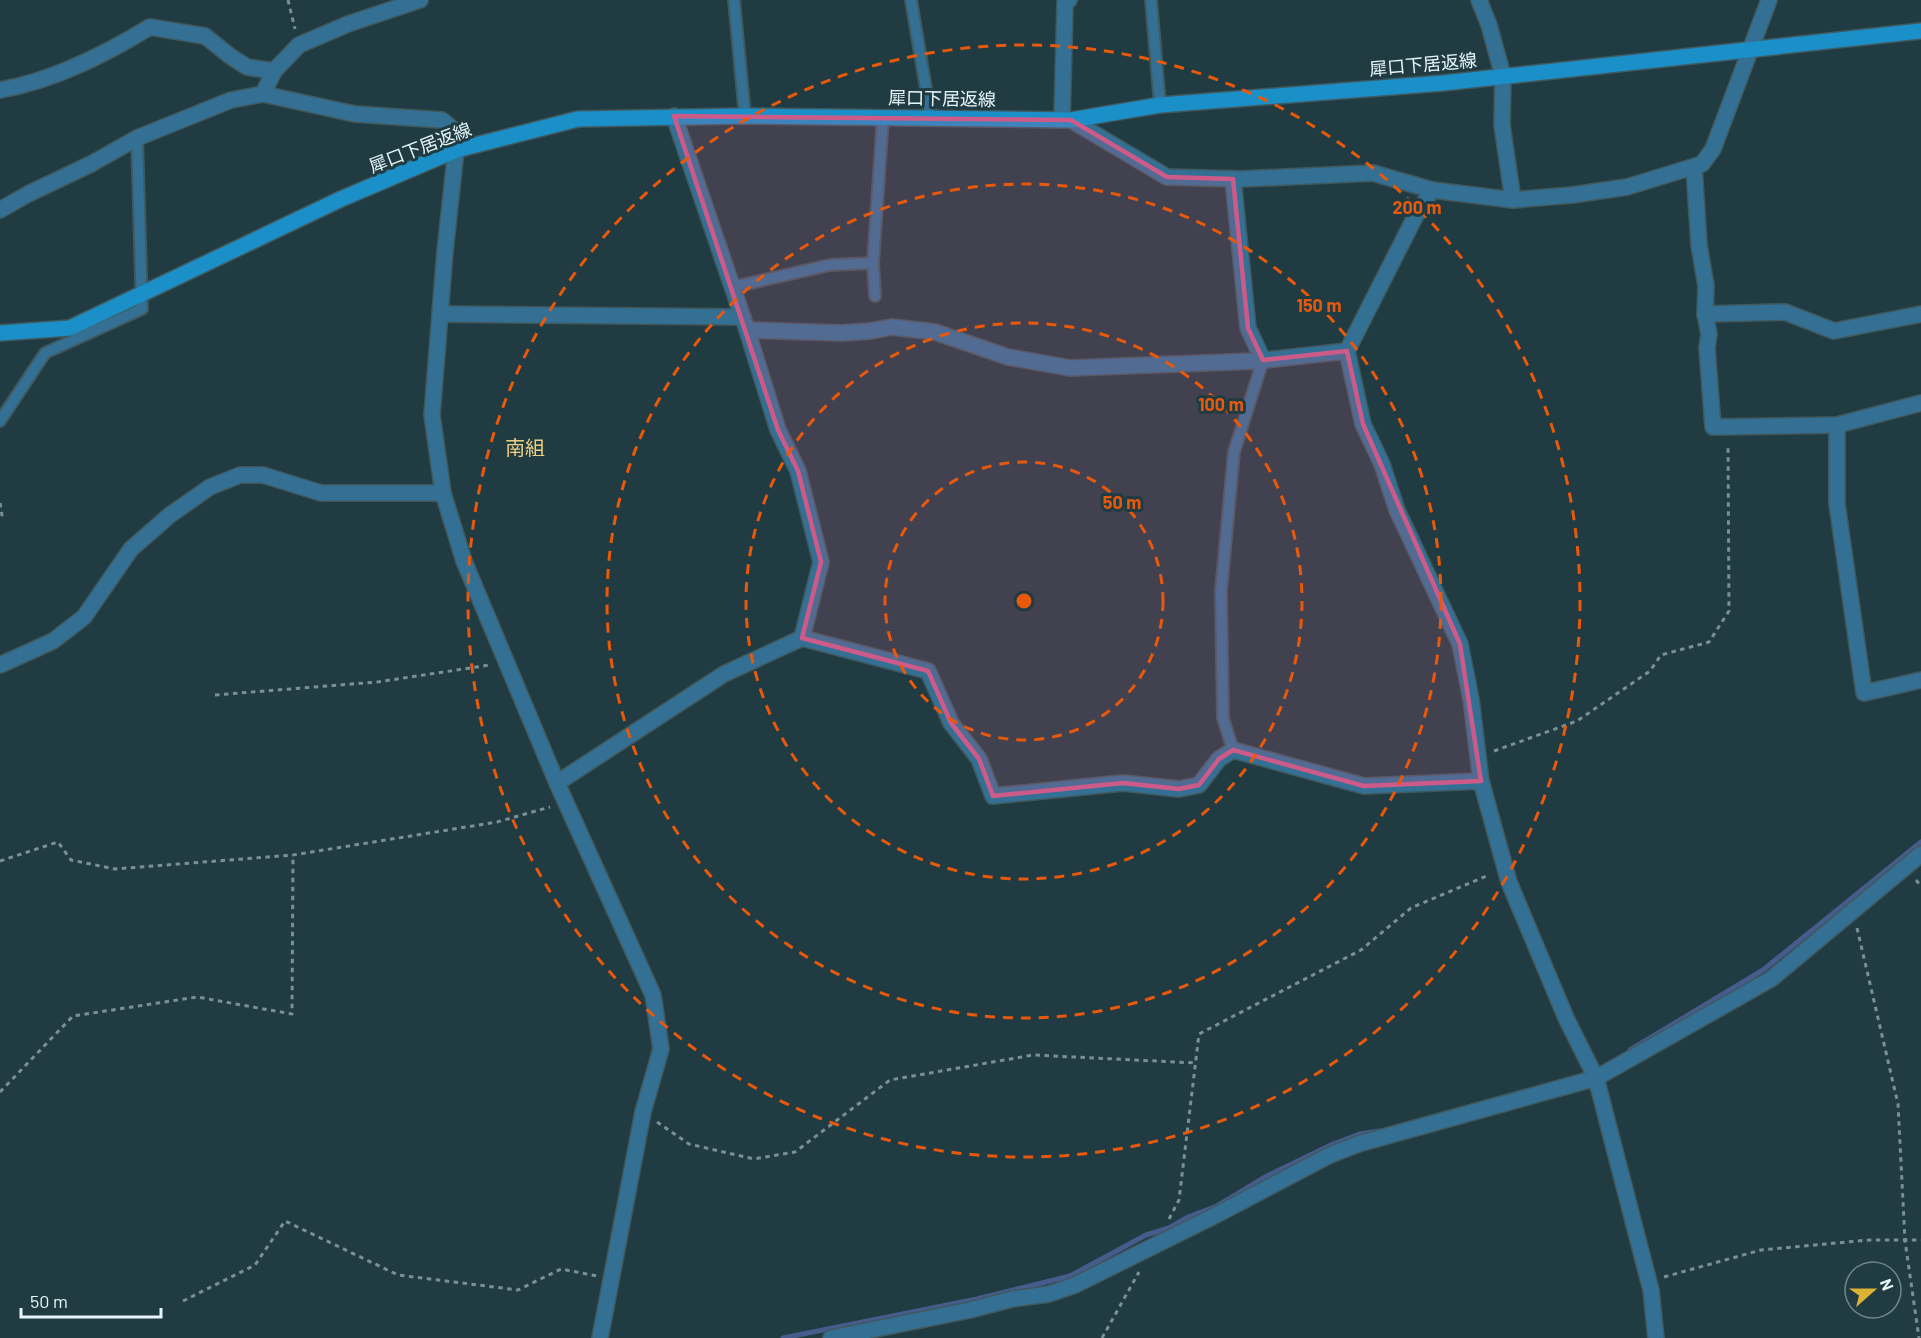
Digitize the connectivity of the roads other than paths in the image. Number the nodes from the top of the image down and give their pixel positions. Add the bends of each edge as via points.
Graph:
1 (420, 0) edge
2 (734, 0) edge
3 (911, 0) edge
4 (1069, 0) edge
5 (1151, 0) edge
6 (1479, 0) edge
7 (1769, 0) edge
8 (1921, 31) edge
9 (1750, 49) junction
10 (274, 72) junction
11 (1503, 76) junction
12 (0, 90) edge
13 (263, 94) junction
14 (1160, 105) junction
15 (674, 116) junction
16 (744, 116) junction
17 (883, 117) junction
18 (931, 118) junction
19 (1067, 120) junction
20 (137, 138) junction
21 (456, 150) junction
22 (1694, 167) junction
23 (1233, 179) junction
24 (1432, 190) junction
25 (1513, 200) junction
26 (0, 210) edge
27 (873, 263) junction
28 (733, 287) junction
29 (141, 294) junction
30 (875, 296) dead end
31 (440, 314) junction
32 (1705, 314) junction
33 (1921, 314) edge
34 (745, 323) junction
35 (0, 333) edge
36 (1347, 351) junction
37 (1263, 360) junction
38 (1921, 403) edge
39 (0, 421) edge
40 (1837, 425) junction
41 (443, 493) junction
42 (802, 638) junction
43 (0, 665) edge
44 (1921, 680) edge
45 (1233, 750) junction
46 (1481, 781) junction
47 (557, 783) junction
48 (1921, 854) edge
49 (1596, 1078) junction
50 (600, 1338) edge
51 (831, 1338) edge
52 (1656, 1338) edge

1 - 10 street via 299,45
2 - 16 lane
3 - 18 lane
4 - 19 street via 1065,3
5 - 14 lane
6 - 11 street
7 - 9 street
8 - 9 main road, 犀口下居返線
9 - 11 main road, 犀口下居返線
9 - 22 street via 1713,149 1702,164
10 - 12 street via 247,67 206,36 150,27 79,64 25,86
10 - 13 street
11 - 14 main road, 犀口下居返線
11 - 25 street via 1502,125
13 - 20 street via 231,100
13 - 21 street via 355,114 442,120 455,131
14 - 19 main road, 犀口下居返線
15 - 16 main road, 犀口下居返線
15 - 21 main road, 犀口下居返線 via 578,119
15 - 28 street
16 - 17 main road, 犀口下居返線
17 - 18 main road, 犀口下居返線
17 - 27 lane
18 - 19 main road, 犀口下居返線
19 - 23 street via 1167,177
20 - 26 street
20 - 29 lane
21 - 29 main road, 犀口下居返線
21 - 31 street
22 - 25 street via 1627,188
22 - 32 street via 1706,286
23 - 24 street via 1373,173
23 - 37 street via 1248,328
24 - 25 street
24 - 36 street
27 - 28 lane via 830,265
27 - 30 lane
28 - 34 street
29 - 35 main road, 犀口下居返線 via 69,328
29 - 39 lane via 142,309 45,353
31 - 34 street
31 - 41 street via 432,415
32 - 33 street via 1785,312 1834,331
32 - 40 street via 1713,428
34 - 37 street via 842,333 892,327 935,332 1008,357 1070,368
34 - 42 street via 778,430 798,471 821,562
36 - 37 street
36 - 46 street via 1363,424 1397,510 1460,644
37 - 45 lane via 1234,452 1221,591 1223,718
38 - 40 street
40 - 44 street via 1837,504 1864,693
41 - 43 street via 321,493 263,475 240,475 210,487 131,549 84,617 53,642
41 - 47 street via 464,561
42 - 45 street via 927,671 951,723 979,759 993,796 1124,783 1179,789 1199,785 1219,759
42 - 47 street via 724,674
45 - 46 street via 1364,786
46 - 49 street via 1509,882 1566,1018
47 - 50 street via 653,995 661,1049 643,1112
48 - 49 street via 1771,979
49 - 51 street via 1330,1155 1075,1285 1049,1294
49 - 52 street via 1651,1290

